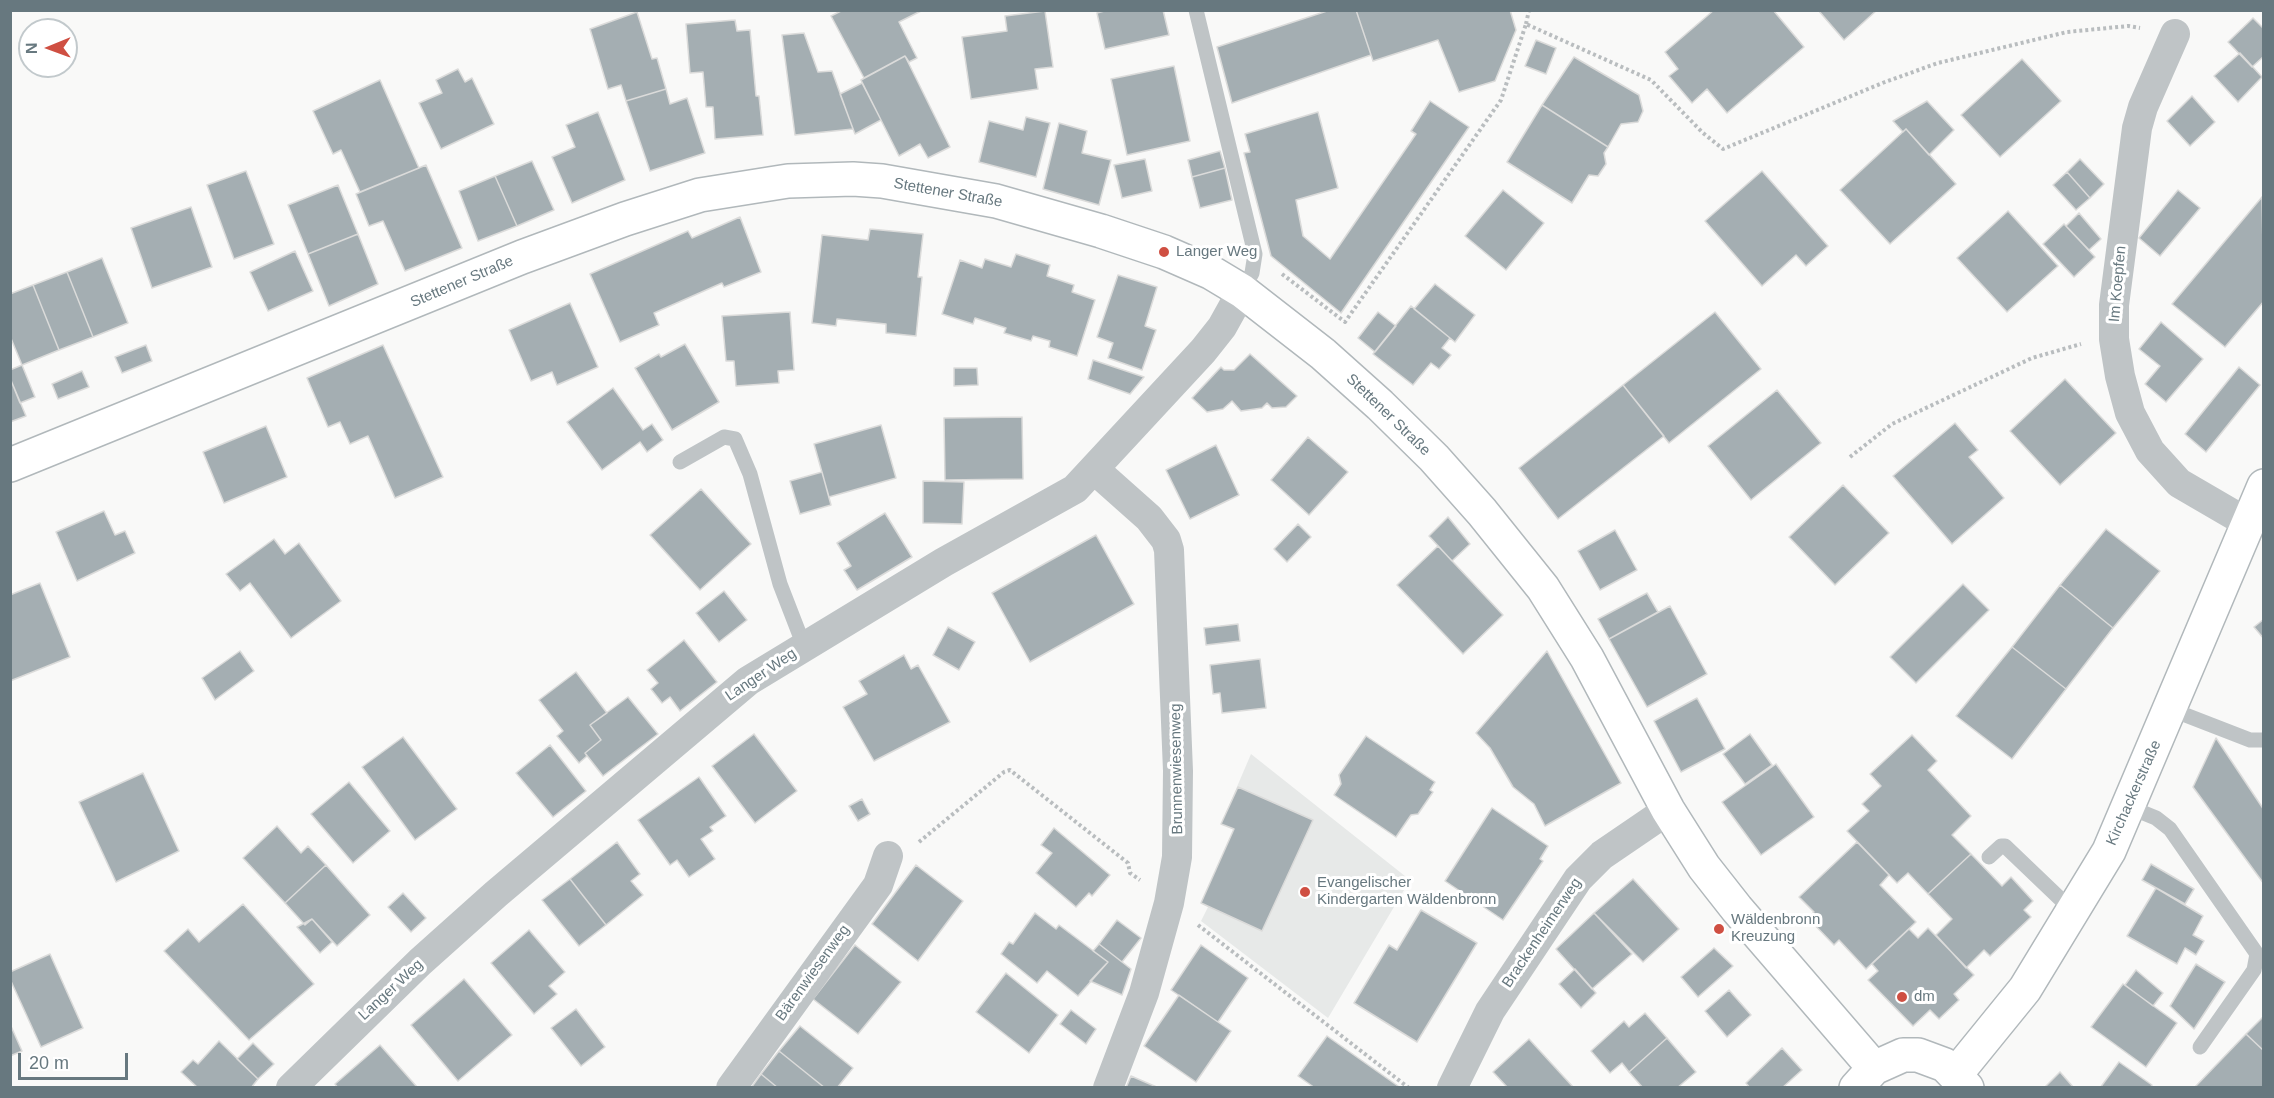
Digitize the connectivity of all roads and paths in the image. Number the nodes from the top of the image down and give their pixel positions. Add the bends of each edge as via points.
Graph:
1 (1196, 10) edge
2 (1528, 10) edge
3 (1526, 24) junction
4 (2175, 34) joint
5 (1255, 254) junction
6 (1242, 291) junction
7 (2114, 339) junction
8 (1850, 458) dead end
9 (680, 462) dead end
10 (10, 465) edge
11 (1095, 470) junction
12 (2264, 486) edge
13 (2246, 522) junction
14 (804, 646) junction
15 (2170, 709) junction
16 (2264, 740) edge
17 (2129, 807) junction
18 (1668, 810) junction
19 (888, 856) joint
20 (1989, 857) dead end
21 (1169, 903) junction
22 (2074, 912) junction
23 (2200, 1047) dead end
24 (1865, 1078) edge
25 (1962, 1081) edge
26 (291, 1088) edge
27 (731, 1088) edge
28 (1108, 1088) edge
29 (1409, 1088) edge
30 (1452, 1088) edge

1 - 5 lane
2 - 3 path
3 - 4 path via 1651,80 1723,149 1938,63 2067,32 2128,26
3 - 5 path via 1501,100 1345,322
4 - 7 street, Im Koepfen via 2136,128 2114,304
5 - 6 lane via 1252,273
6 - 10 street, Stettener Straße via 1164,252 996,201 918,186 852,179 761,184 700,195 532,253
6 - 11 street, Langer Weg via 1214,337
6 - 18 street, Stettener Straße via 1288,324 1380,405 1434,458 1520,557 1587,658
7 - 8 path via 2058,348 2021,363 1892,424
7 - 13 street, Im Koepfen via 2130,412 2150,451 2179,483
9 - 14 lane via 724,437 735,439 750,474 780,584
11 - 14 street, Langer Weg via 1067,495 1002,528
11 - 21 street, Brunnenwiesenweg via 1149,518 1169,550 1178,838
12 - 13 street, Kirchackerstraße
13 - 15 street, Kirchackerstraße
14 - 26 street, Langer Weg via 736,690 550,847 420,962
15 - 16 lane via 2250,740
15 - 17 street, Kirchackerstraße
17 - 22 street, Kirchackerstraße
17 - 23 lane via 2157,818 2170,829 2257,954 2254,969
18 - 24 street, Stettener Straße via 1704,867
18 - 30 street, Brackenheimerweg via 1592,864 1572,887 1485,1020
19 - 21 path via 920,841 1010,770 1128,863 1130,873
19 - 27 street, Bärenwiesenweg via 878,885
20 - 22 lane via 2005,846
21 - 28 street, Brunnenwiesenweg via 1144,993
21 - 29 path
22 - 25 street, Kirchackerstraße
24 - 25 street via 1903,1055 1918,1055 1945,1065

